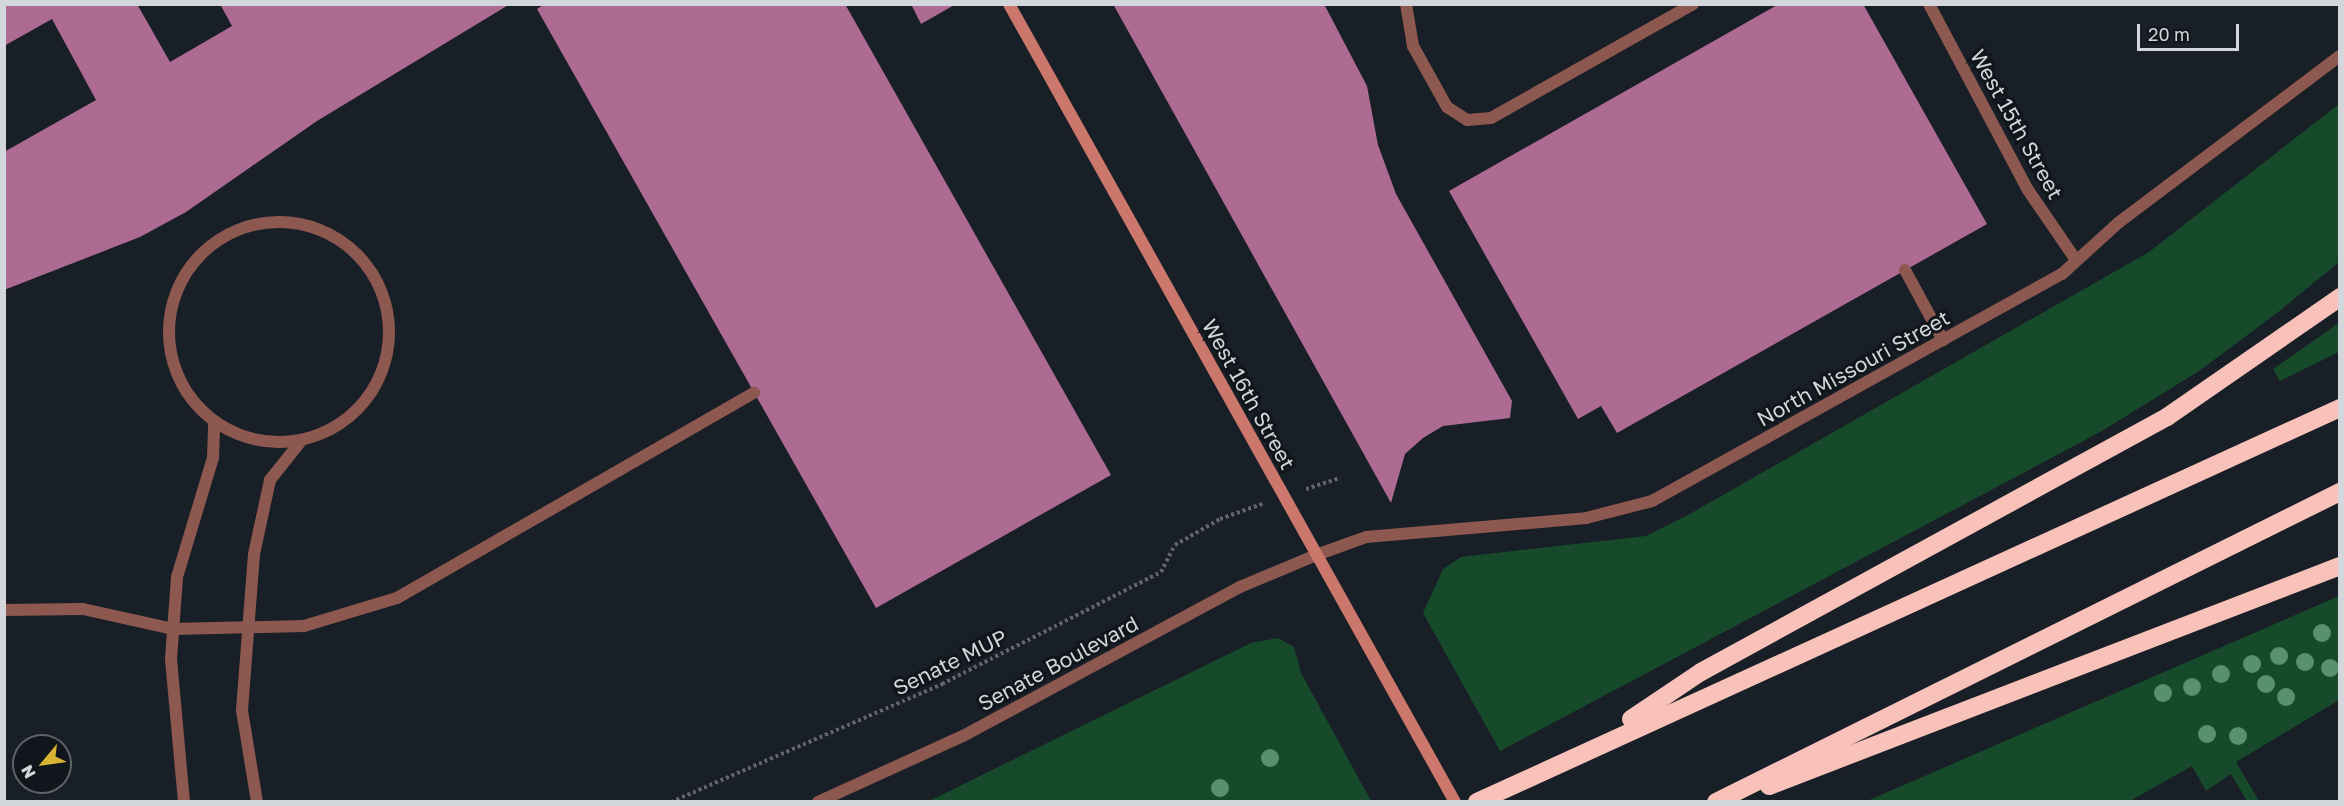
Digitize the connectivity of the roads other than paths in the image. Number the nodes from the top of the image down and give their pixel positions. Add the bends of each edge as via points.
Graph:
1 (1009, 4) edge
2 (1406, 4) edge
3 (1693, 4) edge
4 (1929, 4) edge
5 (2340, 56) edge
6 (2076, 260) junction
7 (1905, 270) dead end
8 (2340, 297) edge
9 (1943, 340) junction
10 (754, 393) dead end
11 (2340, 408) edge
12 (214, 422) junction
13 (301, 441) junction
14 (2340, 492) edge
15 (1316, 555) junction
16 (2340, 566) edge
17 (4, 610) edge
18 (248, 626) junction
19 (173, 629) junction
20 (1587, 748) junction
21 (184, 801) edge
22 (257, 801) edge
23 (818, 801) edge
24 (1455, 801) edge
25 (1477, 801) edge
26 (1716, 801) edge
27 (1728, 801) edge

1 - 15 main road, West 16th Street
2 - 3 street via 1413,46 1447,107 1467,120 1491,118
4 - 6 street, West 15th Street via 2028,190
5 - 6 street, North Missouri Street
6 - 9 street, North Missouri Street via 2062,274
7 - 9 street
8 - 20 highway via 2167,417 1701,672
9 - 15 street, North Missouri Street via 1638,507 1586,518 1366,537
10 - 18 street via 397,598 304,626
11 - 20 highway
12 - 13 street via 241,437
12 - 13 street via 189,397 173,365 168,330 174,295 191,264 217,240 249,225 296,224 319,229 350,247 373,274 386,306 389,342 381,376 362,406 334,428
12 - 19 street via 213,458 177,577
13 - 18 street via 270,480 254,554
14 - 26 highway
15 - 23 street, Senate Boulevard via 1240,587 963,736
15 - 24 main road, West 16th Street
16 - 27 highway
17 - 19 street via 83,609
18 - 19 street
18 - 22 street via 242,710
19 - 21 street via 176,756
20 - 25 highway

